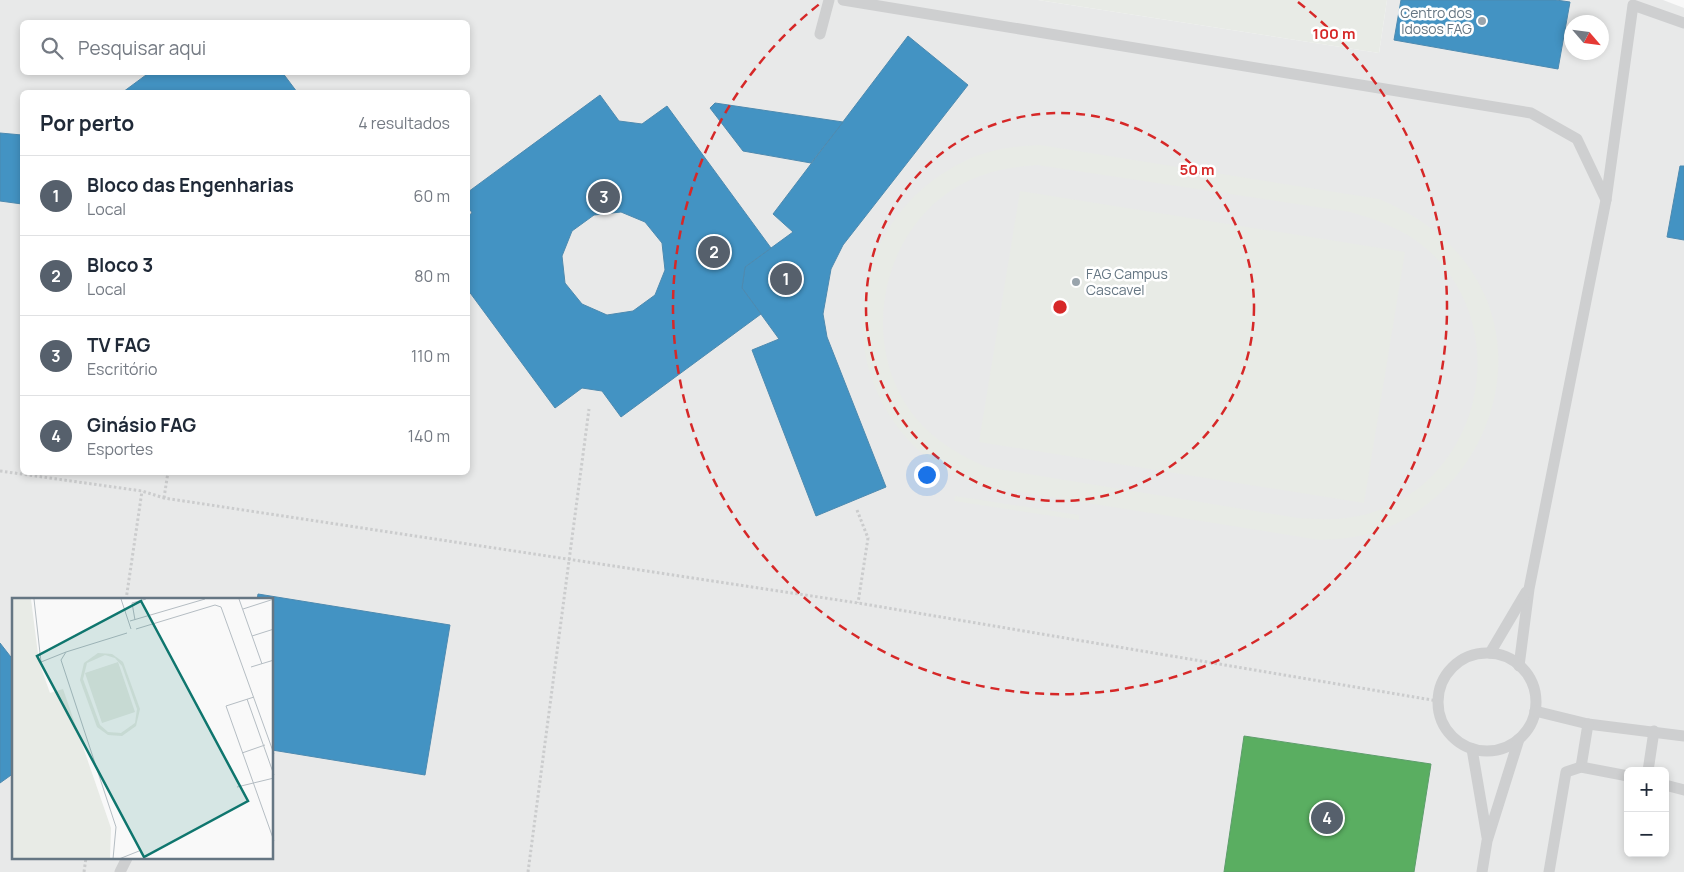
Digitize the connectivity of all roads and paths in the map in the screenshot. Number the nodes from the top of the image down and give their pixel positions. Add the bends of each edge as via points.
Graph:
1 (828, 0) edge
2 (843, 0) edge
3 (1684, 23) edge
4 (820, 34) dead end
5 (1606, 200) junction
6 (589, 409) dead end
7 (0, 471) edge
8 (20, 474) edge
9 (28, 475) edge
10 (168, 475) edge
11 (142, 491) junction
12 (164, 498) junction
13 (857, 510) dead end
14 (570, 558) junction
15 (1529, 589) junction
16 (126, 598) edge
17 (858, 603) junction
18 (1490, 653) junction
19 (1519, 666) junction
20 (1438, 701) junction
21 (1535, 711) junction
22 (1588, 724) junction
23 (1654, 731) junction
24 (1684, 736) edge
25 (1519, 740) junction
26 (1472, 749) junction
27 (1581, 767) junction
28 (1649, 767) edge
29 (1624, 775) edge
30 (1669, 786) edge
31 (1684, 790) edge
32 (1487, 841) junction
33 (126, 860) edge
34 (120, 872) edge
35 (528, 872) edge
36 (1482, 872) edge
37 (1549, 872) edge

1 - 4 lane
2 - 5 lane via 1531,114 1577,139
3 - 5 lane via 1633,5
5 - 15 lane
6 - 14 path
7 - 8 path
9 - 11 path
10 - 12 path
11 - 12 path
11 - 16 path
12 - 14 path
13 - 17 path via 868,538
14 - 17 path
14 - 35 path
15 - 18 lane
15 - 19 lane
17 - 20 path
18 - 19 lane
18 - 20 lane via 1474,655 1448,672
19 - 21 lane via 1530,678 1535,694
20 - 26 lane via 1440,717 1447,731
21 - 22 lane
21 - 25 lane
22 - 23 lane
22 - 27 lane
23 - 24 lane
23 - 28 lane
25 - 26 lane via 1488,752
25 - 32 lane
26 - 32 lane
27 - 29 lane
27 - 37 lane via 1566,772
30 - 31 lane
32 - 36 lane
33 - 34 lane

